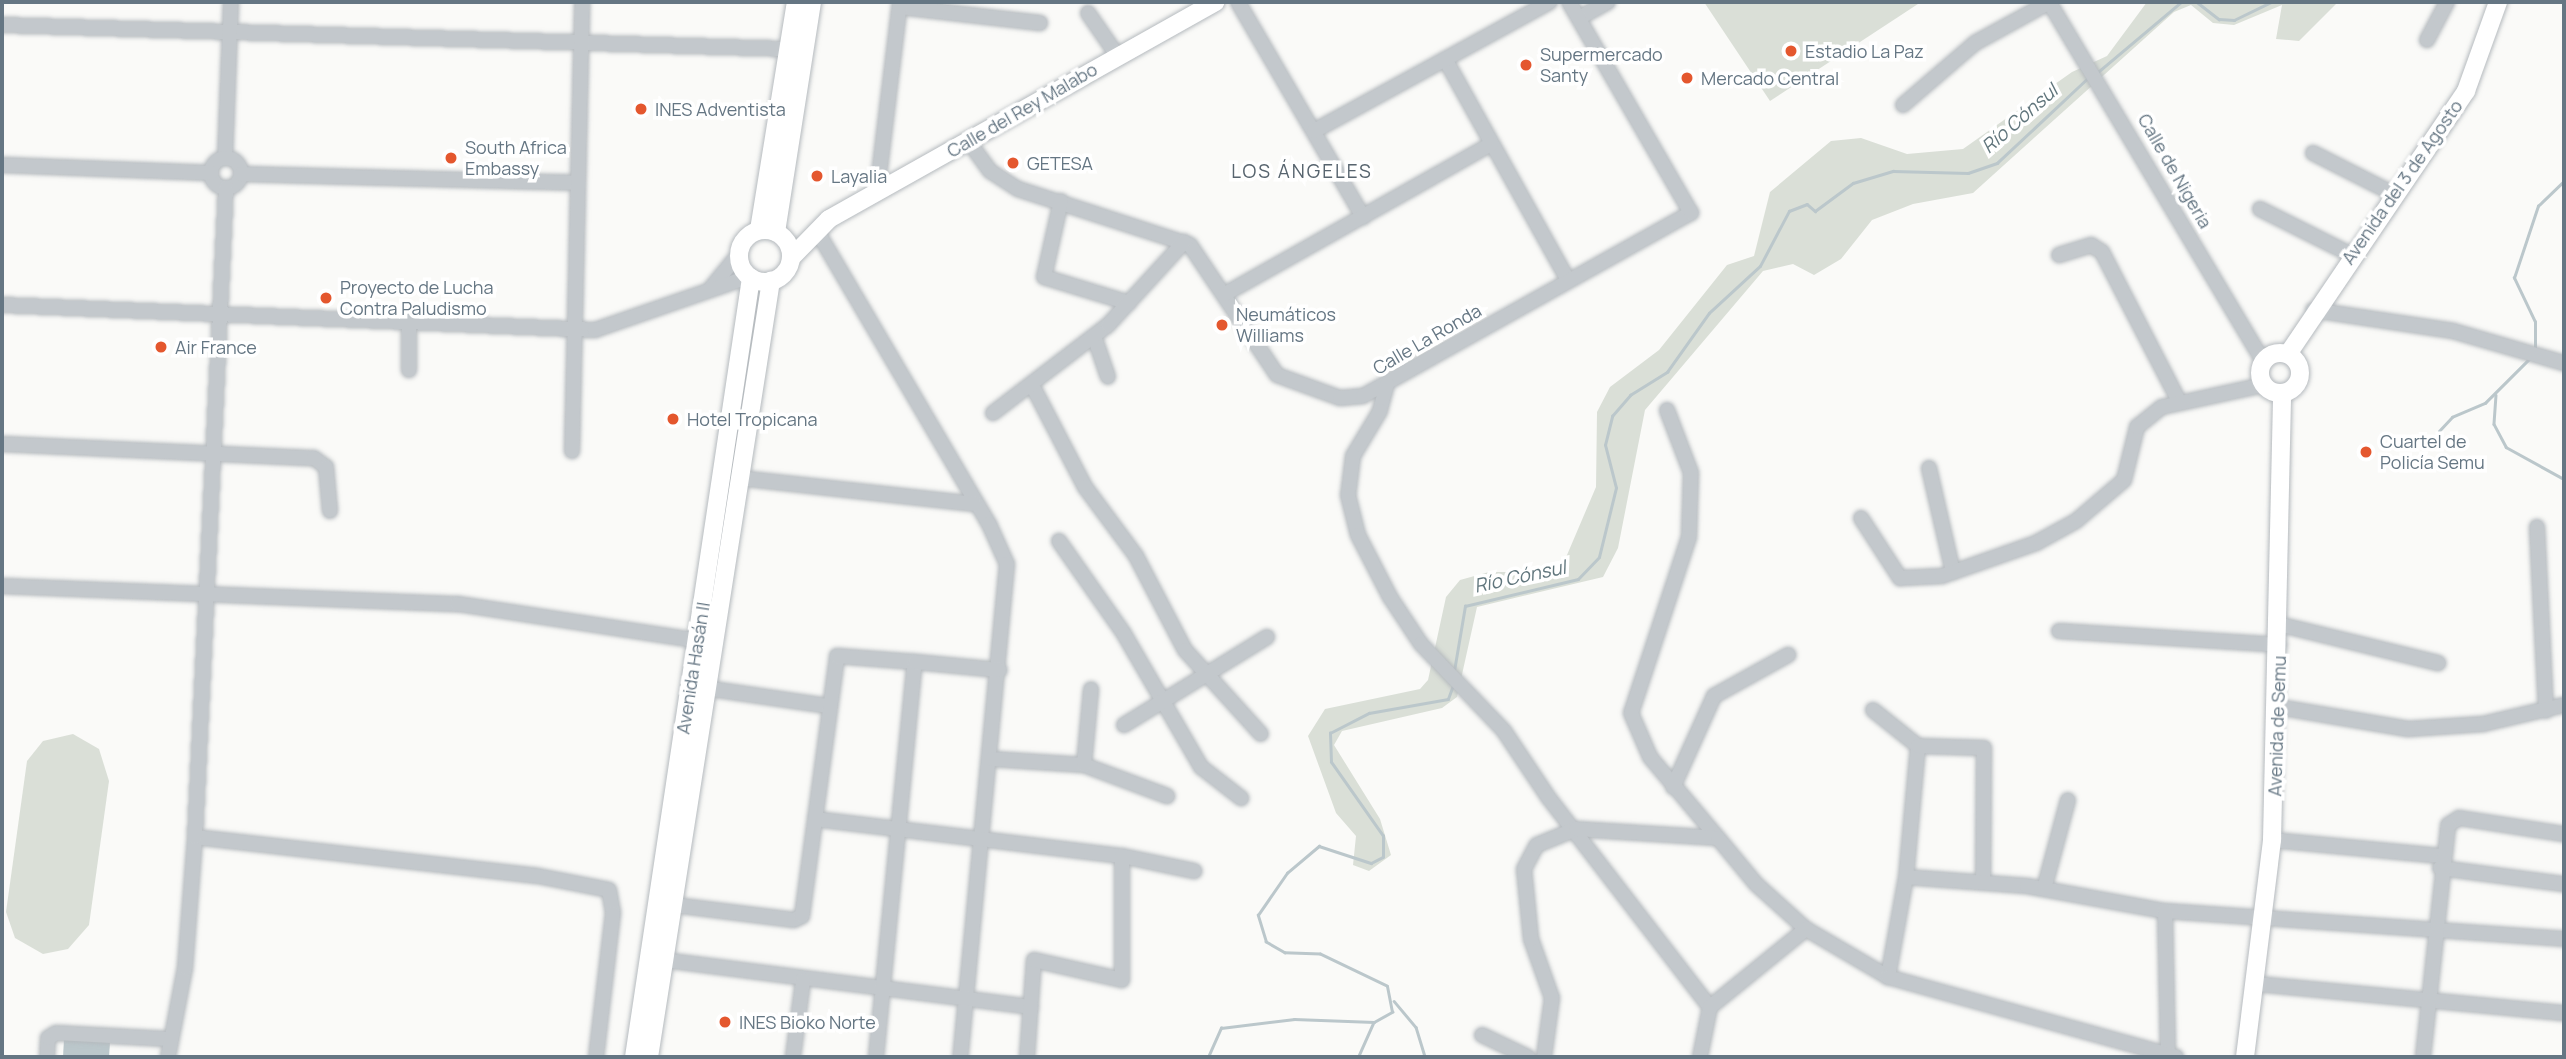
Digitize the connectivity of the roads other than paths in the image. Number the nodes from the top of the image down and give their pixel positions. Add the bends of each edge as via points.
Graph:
1 (231, 2) edge
2 (582, 2) edge
3 (796, 2) edge
4 (812, 2) edge
5 (1237, 2) edge
6 (1550, 2) edge
7 (1569, 2) edge
8 (1608, 2) edge
9 (2050, 2) edge
10 (2447, 2) edge
11 (2498, 2) edge
12 (1204, 4) edge
13 (900, 5) edge
14 (1088, 13) dead end
15 (1579, 18) junction
16 (1040, 23) dead end
17 (2, 24) edge
18 (230, 32) junction
19 (2427, 40) dead end
20 (581, 45) junction
21 (788, 49) junction
22 (1117, 55) junction
23 (1445, 59) junction
24 (1903, 105) dead end
25 (1314, 131) junction
26 (969, 142) junction
27 (1491, 144) junction
28 (2313, 153) dead end
29 (225, 158) junction
30 (2, 165) edge
31 (211, 173) junction
32 (241, 174) junction
33 (577, 183) junction
34 (226, 188) junction
35 (877, 192) junction
36 (2392, 193) junction
37 (1061, 201) junction
38 (2260, 209) dead end
39 (1363, 217) junction
40 (823, 225) junction
41 (773, 233) junction
42 (1184, 242) junction
43 (2350, 254) junction
44 (738, 255) junction
45 (2059, 256) dead end
46 (791, 258) junction
47 (750, 277) junction
48 (1568, 280) junction
49 (771, 281) junction
50 (711, 288) junction
51 (1225, 293) junction
52 (1129, 303) junction
53 (2, 305) edge
54 (2313, 310) junction
55 (220, 313) junction
56 (409, 320) junction
57 (573, 326) junction
58 (1094, 336) junction
59 (2288, 354) junction
60 (2263, 361) junction
61 (2564, 363) edge
62 (409, 370) dead end
63 (1108, 377) dead end
64 (1387, 384) junction
65 (2263, 385) junction
66 (1033, 387) junction
67 (2283, 393) junction
68 (1369, 394) junction
69 (2178, 399) junction
70 (1667, 410) dead end
71 (1380, 411) junction
72 (993, 413) dead end
73 (2, 444) edge
74 (572, 451) dead end
75 (213, 453) junction
76 (1928, 468) dead end
77 (739, 478) junction
78 (975, 504) junction
79 (330, 511) dead end
80 (1861, 518) dead end
81 (2537, 527) dead end
82 (1059, 541) dead end
83 (1953, 572) junction
84 (2, 586) edge
85 (210, 599) junction
86 (2282, 625) junction
87 (2059, 631) dead end
88 (1266, 637) dead end
89 (705, 642) junction
90 (2280, 645) junction
91 (1788, 655) dead end
92 (915, 662) junction
93 (2438, 663) dead end
94 (1000, 670) junction
95 (1205, 674) junction
96 (705, 688) junction
97 (1091, 689) dead end
98 (1162, 701) junction
99 (2564, 705) edge
100 (829, 706) junction
101 (2278, 707) junction
102 (1873, 710) dead end
103 (2546, 710) junction
104 (1124, 724) dead end
105 (1261, 734) dead end
106 (1918, 746) junction
107 (992, 759) junction
108 (1084, 765) junction
109 (1673, 787) junction
110 (1167, 796) dead end
111 (1241, 798) dead end
112 (2068, 800) dead end
113 (815, 819) junction
114 (900, 826) junction
115 (1576, 829) junction
116 (2564, 834) edge
117 (195, 836) junction
118 (982, 837) junction
119 (1718, 838) junction
120 (2272, 840) junction
121 (1122, 856) junction
122 (2440, 862) junction
123 (1194, 871) dead end
124 (1906, 877) junction
125 (1983, 881) junction
126 (2564, 884) edge
127 (2044, 889) junction
128 (666, 904) junction
129 (2165, 911) junction
130 (2267, 914) junction
131 (2436, 928) junction
132 (1807, 929) junction
133 (2564, 939) edge
134 (664, 960) junction
135 (1888, 976) junction
136 (803, 981) junction
137 (2256, 984) junction
138 (884, 991) junction
139 (965, 1001) junction
140 (2428, 1003) junction
141 (1031, 1007) junction
142 (1710, 1007) junction
143 (2564, 1013) edge
144 (1482, 1035) dead end
145 (168, 1039) junction
146 (2172, 1056) edge
147 (47, 1057) edge
148 (168, 1057) edge
149 (596, 1057) edge
150 (634, 1057) edge
151 (649, 1057) edge
152 (793, 1057) edge
153 (876, 1057) edge
154 (960, 1057) edge
155 (1027, 1057) edge
156 (1528, 1057) edge
157 (1544, 1057) edge
158 (1700, 1057) edge
159 (2245, 1057) edge
160 (2423, 1057) edge

1 - 18 street
2 - 20 street
3 - 21 main road
4 - 41 main road
5 - 25 street
6 - 23 street
7 - 15 street
8 - 15 street
9 - 24 street via 1975,43
9 - 60 street, Calle de Nigeria via 2098,75
10 - 19 street
11 - 36 main road, Avenida del 3 de Agosto via 2466,90
12 - 22 main road, Calle del Rey Malabo
13 - 16 street
13 - 35 street
14 - 22 street
15 - 48 street, Calle La Ronda via 1691,213
17 - 18 street
18 - 20 street
18 - 29 street
20 - 21 street
20 - 33 street
21 - 41 main road
22 - 26 main road, Calle del Rey Malabo
23 - 25 street
23 - 27 street
25 - 39 street
26 - 35 main road, Calle del Rey Malabo
26 - 37 street via 999,178
27 - 39 street
27 - 48 street
28 - 36 street
29 - 31 street
29 - 32 street via 238,164
30 - 31 street
31 - 34 street
32 - 33 street
32 - 34 street
33 - 57 street
34 - 55 street
35 - 40 main road, Calle del Rey Malabo
36 - 43 main road, Avenida del 3 de Agosto
37 - 42 street
37 - 52 street via 1044,277
38 - 43 street
39 - 51 street
40 - 41 main road, Calle del Rey Malabo
40 - 46 main road, Calle del Rey Malabo
40 - 78 street
41 - 44 main road via 747,236
41 - 46 main road
42 - 51 street, Calle La Ronda
42 - 52 street
43 - 54 main road, Avenida del 3 de Agosto
44 - 47 main road
44 - 50 street
45 - 69 street via 2091,245 2102,252
46 - 49 main road via 785,273
47 - 49 main road
47 - 50 street
47 - 89 main road, Avenida Hasán II
48 - 64 street, Calle La Ronda
49 - 77 main road, Avenida Hasán II
50 - 57 street via 604,328
51 - 68 street, Calle La Ronda via 1282,378 1340,398
52 - 58 street
53 - 55 street
54 - 59 main road, Avenida del 3 de Agosto
54 - 61 street via 2453,331
55 - 56 street
55 - 75 street
56 - 57 street
56 - 62 street
57 - 74 street
58 - 63 street
58 - 66 street
59 - 60 main road
59 - 67 main road via 2301,376
60 - 65 main road
64 - 68 street, Calle La Ronda
64 - 71 street
65 - 67 main road
65 - 69 street
66 - 72 street
66 - 95 street via 1086,487 1136,556 1165,617
67 - 86 main road, Avenida de Semu
68 - 71 street
69 - 83 street via 2140,423 2124,480 2076,521 2036,543
70 - 109 street via 1690,473 1689,537 1631,713 1641,742
71 - 115 street via 1353,456 1348,495 1358,535 1421,644 1504,731
73 - 75 street
75 - 79 street via 322,461
75 - 85 street
76 - 83 street
77 - 78 street
77 - 89 main road, Avenida Hasán II
78 - 94 street via 1007,564
80 - 83 street via 1900,578
81 - 103 street
82 - 98 street
84 - 85 street
85 - 89 street via 458,604
85 - 117 street
86 - 90 main road, Avenida de Semu
86 - 93 street
87 - 90 street
88 - 95 street
89 - 96 main road, Avenida Hasán II
89 - 128 main road, Avenida Hasán II
90 - 101 main road, Avenida de Semu
91 - 109 street via 1714,696
92 - 94 street
92 - 100 street via 837,656
92 - 114 street
94 - 107 street
95 - 98 street
95 - 105 street
96 - 100 street
96 - 128 main road, Avenida Hasán II
97 - 108 street
98 - 104 street
98 - 111 street via 1201,767
99 - 103 street
100 - 113 street
101 - 103 street via 2408,729
101 - 120 main road, Avenida de Semu
102 - 106 street
106 - 124 street
106 - 125 street via 1984,748
107 - 108 street
107 - 118 street
108 - 110 street
109 - 119 street
112 - 127 street
113 - 114 street
113 - 128 street via 802,916 794,920
114 - 118 street
114 - 138 street
115 - 119 street
115 - 142 street
115 - 157 street via 1537,845 1524,869 1531,939 1552,999
116 - 122 street via 2459,818 2448,825
117 - 145 street via 183,980
117 - 149 street via 538,876 609,890 613,913
118 - 121 street
118 - 139 street
119 - 132 street via 1756,884
120 - 122 street
120 - 130 main road, Avenida de Semu
121 - 123 street
121 - 141 street via 1122,980 1034,960
122 - 126 street
122 - 131 street
124 - 125 street
124 - 135 street
125 - 127 street
127 - 129 street
128 - 134 main road, Avenida Hasán II
128 - 150 main road, Avenida Hasán II
129 - 130 street
129 - 146 street
130 - 131 street
130 - 137 main road, Avenida de Semu
131 - 133 street
131 - 140 street
132 - 135 street
132 - 142 street
134 - 136 street
134 - 151 main road, Avenida Hasán II
135 - 146 street
136 - 138 street
136 - 152 street
137 - 140 street
137 - 159 main road, Avenida de Semu
138 - 139 street
138 - 153 street
139 - 141 street
139 - 154 street
140 - 143 street
140 - 160 street
141 - 155 street
142 - 158 street
144 - 156 street
145 - 147 street via 56,1032 48,1038
145 - 148 street

